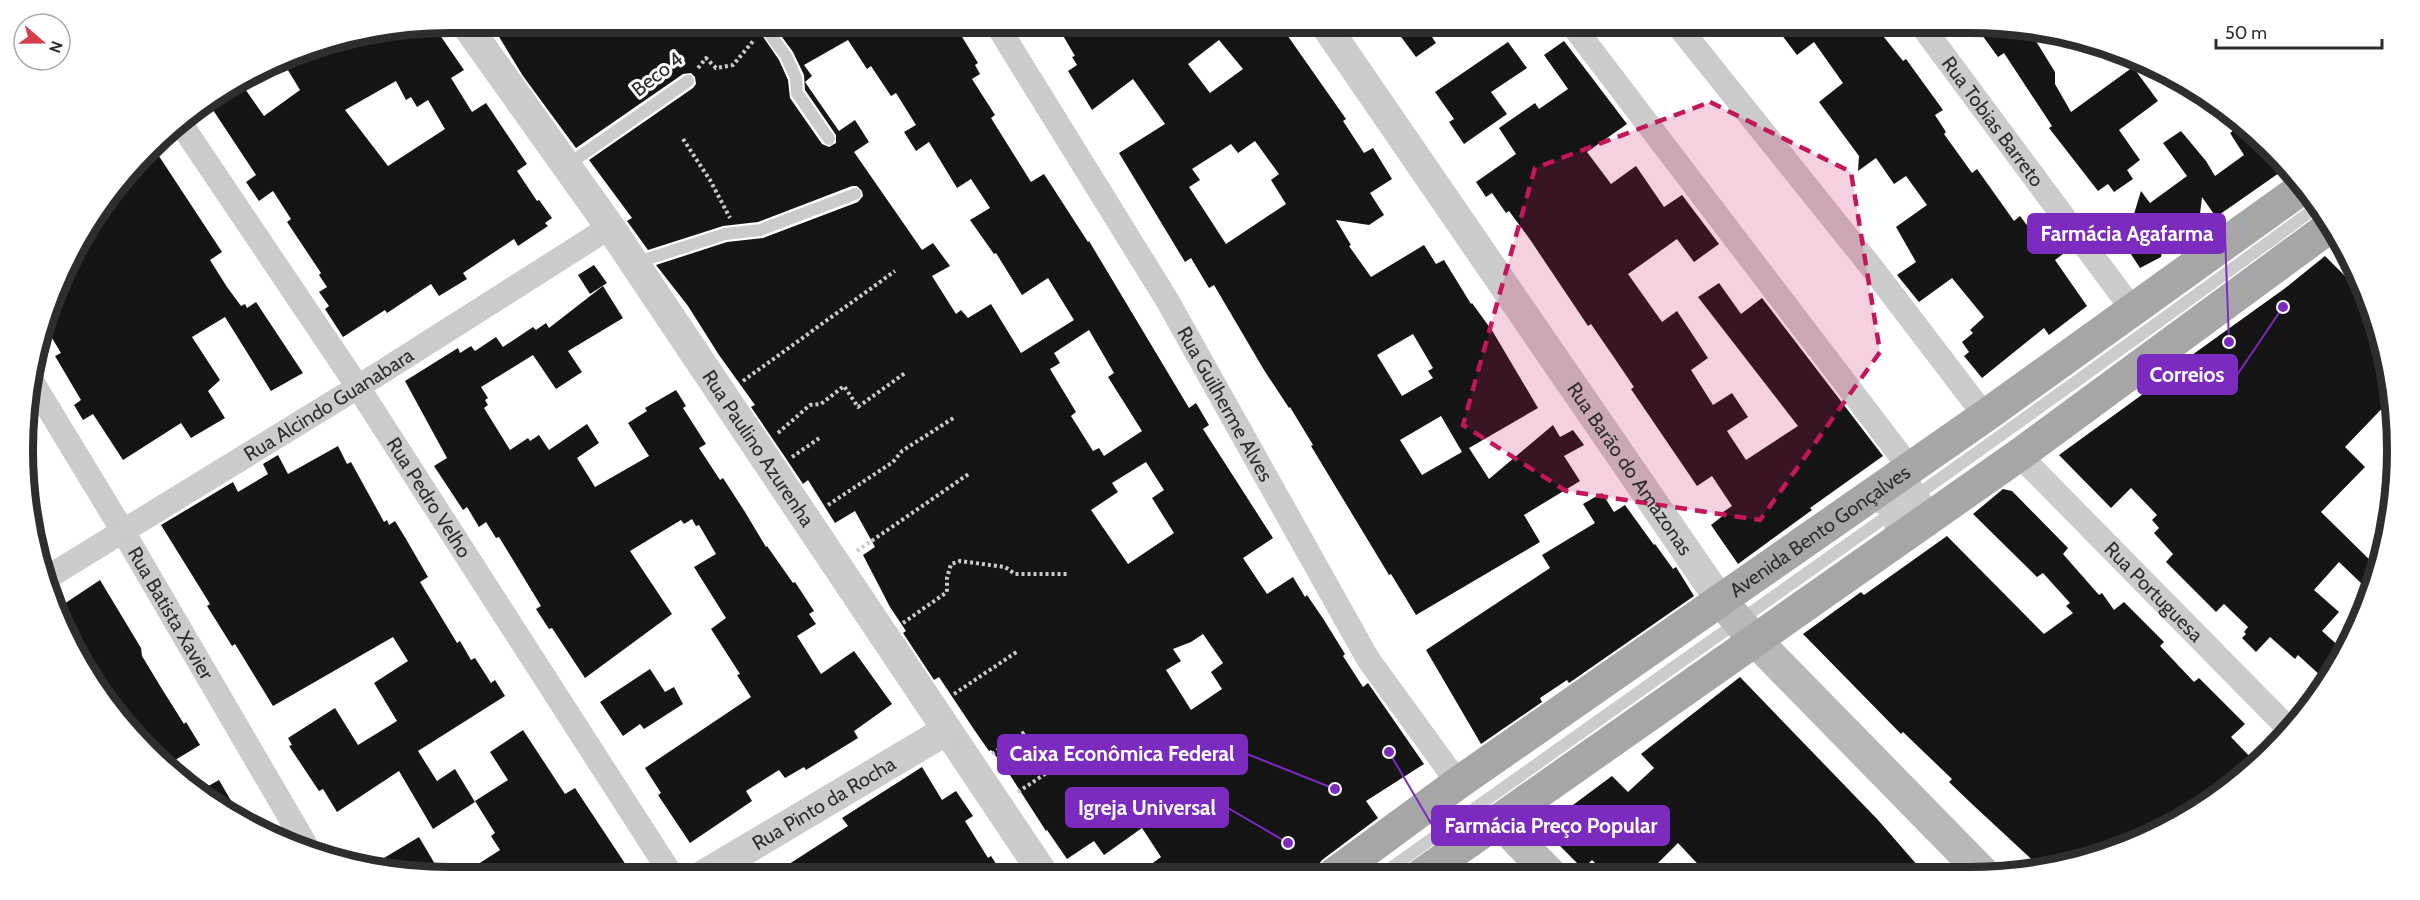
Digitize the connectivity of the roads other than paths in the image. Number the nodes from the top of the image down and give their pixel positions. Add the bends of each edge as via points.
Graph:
1 (472, 33) edge
2 (768, 33) edge
3 (1002, 33) edge
4 (1331, 33) edge
5 (1578, 33) edge
6 (1684, 33) edge
7 (1927, 33) edge
8 (688, 81) road end
9 (184, 129) edge
10 (829, 140) dead end
11 (566, 166) junction
12 (2297, 192) edge
13 (855, 194) dead end
14 (2311, 210) edge
15 (610, 227) junction
16 (2324, 231) edge
17 (634, 263) junction
18 (2132, 309) junction
19 (358, 387) junction
20 (38, 391) edge
21 (1987, 431) junction
22 (2019, 455) junction
23 (1910, 468) junction
24 (124, 532) junction
25 (52, 575) edge
26 (1737, 620) junction
27 (940, 720) junction
28 (2284, 724) edge
29 (1458, 783) junction
30 (1497, 820) junction
31 (303, 840) edge
32 (667, 867) edge
33 (715, 867) edge
34 (1039, 867) edge
35 (1344, 867) edge
36 (1392, 867) edge
37 (1432, 867) edge
38 (1543, 867) edge
39 (1977, 867) edge

1 - 11 street, Rua Paulino Azurenha
2 - 10 lane via 786,56 796,78 797,93
3 - 29 street, Rua Guilherme Alves via 1167,300 1368,659
4 - 26 street, Rua Barão do Amazonas
5 - 23 street
6 - 21 street via 1869,264
7 - 18 street, Rua Tobias Barreto
8 - 11 lane, Beco 4
9 - 19 street, Rua Pedro Velho
11 - 15 street, Rua Paulino Azurenha
12 - 18 main road, Avenida Bento Gonçalves
13 - 17 lane via 760,230 737,232
14 - 21 lane
15 - 17 street, Rua Paulino Azurenha
15 - 19 street, Rua Alcindo Guanabara
16 - 22 main road, Avenida Bento Gonçalves
17 - 27 street, Rua Paulino Azurenha
18 - 21 main road, Avenida Bento Gonçalves
19 - 24 street, Rua Alcindo Guanabara
19 - 32 street, Rua Pedro Velho
20 - 24 street, Rua Batista Xavier
21 - 23 main road, Avenida Bento Gonçalves
21 - 26 lane
21 - 26 lane
21 - 26 lane via 1859,520
22 - 26 main road, Avenida Bento Gonçalves
22 - 28 street, Rua Portuguesa
23 - 26 main road, Avenida Bento Gonçalves
24 - 25 street, Rua Alcindo Guanabara
24 - 31 street, Rua Batista Xavier
26 - 29 main road, Avenida Bento Gonçalves
26 - 30 main road, Avenida Bento Gonçalves
26 - 36 lane
26 - 39 main road, Rua Barão do Amazonas
27 - 33 street, Rua Pinto da Rocha
27 - 34 street, Rua Paulino Azurenha
29 - 35 main road, Avenida Bento Gonçalves
30 - 37 main road, Avenida Bento Gonçalves
30 - 38 main road

